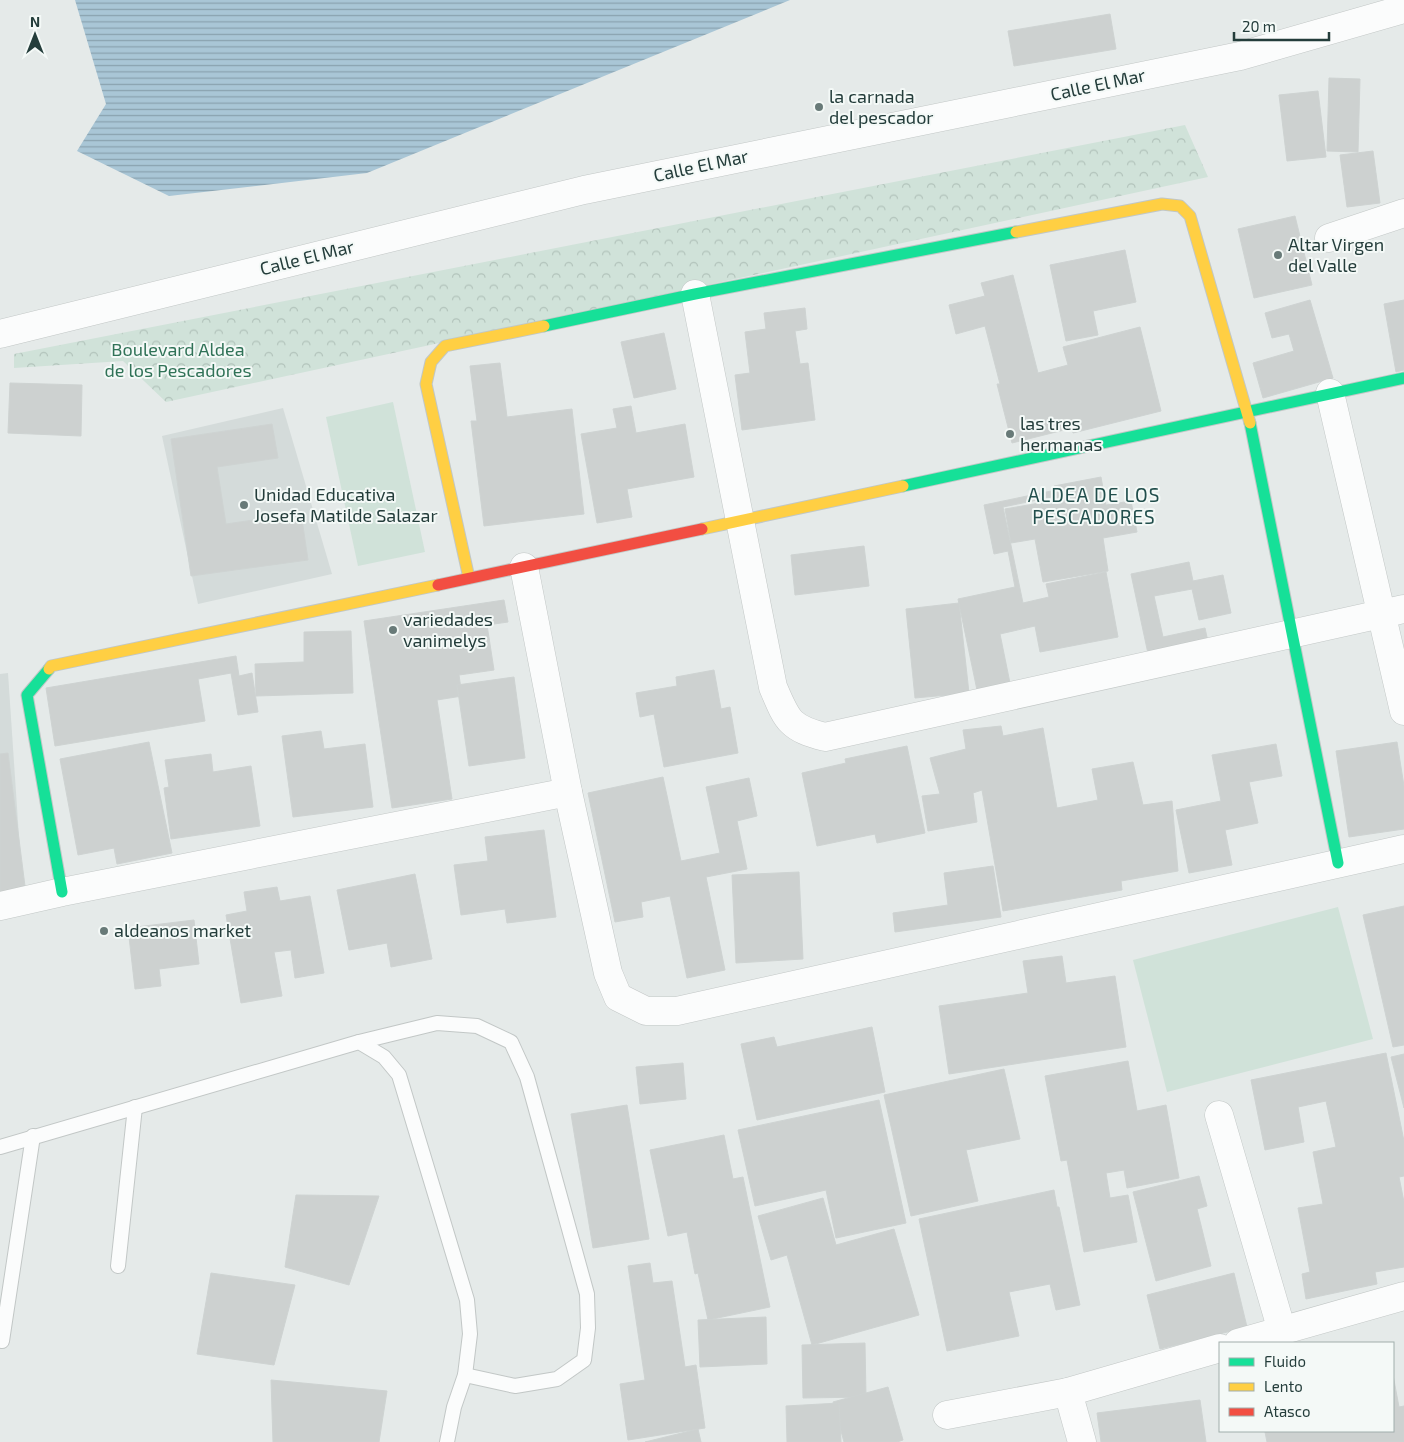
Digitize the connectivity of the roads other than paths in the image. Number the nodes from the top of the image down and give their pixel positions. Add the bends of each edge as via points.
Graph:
1 (1404, 9) edge
2 (1404, 213) edge
3 (1329, 238) dead end
4 (695, 294) junction
5 (0, 334) edge
6 (1404, 378) edge
7 (1330, 393) junction
8 (1248, 411) junction
9 (741, 520) junction
10 (524, 567) junction
11 (469, 578) junction
12 (1392, 611) edge
13 (1293, 633) junction
14 (1404, 711) edge
15 (568, 792) junction
16 (1404, 849) edge
17 (1338, 863) junction
18 (62, 892) junction
19 (0, 906) edge
20 (359, 1042) junction
21 (136, 1106) junction
22 (1219, 1115) dead end
23 (32, 1136) junction
24 (0, 1146) edge
25 (118, 1266) dead end
26 (1404, 1296) edge
27 (1282, 1331) junction
28 (2, 1341) dead end
29 (1242, 1342) edge
30 (1219, 1348) edge
31 (465, 1375) junction
32 (1068, 1392) junction
33 (948, 1415) dead end
34 (447, 1442) edge
35 (1082, 1442) edge

1 - 5 street, Calle El Mar via 1240,56 584,190
2 - 3 street
4 - 8 street via 1162,204 1180,206 1190,216
4 - 9 street
4 - 11 street via 445,346 431,362 426,384
6 - 7 street
7 - 8 street
7 - 12 street
8 - 9 street
8 - 13 street
9 - 10 street
9 - 13 street via 774,687 785,716 803,732 825,737
10 - 11 street
10 - 15 street
11 - 18 street via 51,666 27,695
12 - 13 street
12 - 14 street
13 - 17 street
15 - 17 street via 608,972 618,997 646,1010 677,1010
15 - 18 street
16 - 17 street
18 - 19 street
20 - 21 lane
20 - 31 lane via 384,1057 399,1075 467,1300 470,1334
20 - 31 lane via 438,1023 477,1026 511,1042 527,1078 587,1294 588,1328 584,1360 557,1379 515,1386
21 - 23 lane
21 - 25 lane
22 - 27 street
23 - 24 lane
23 - 28 lane
26 - 27 street
27 - 29 street
30 - 32 street
31 - 34 lane
32 - 33 street
32 - 35 street

